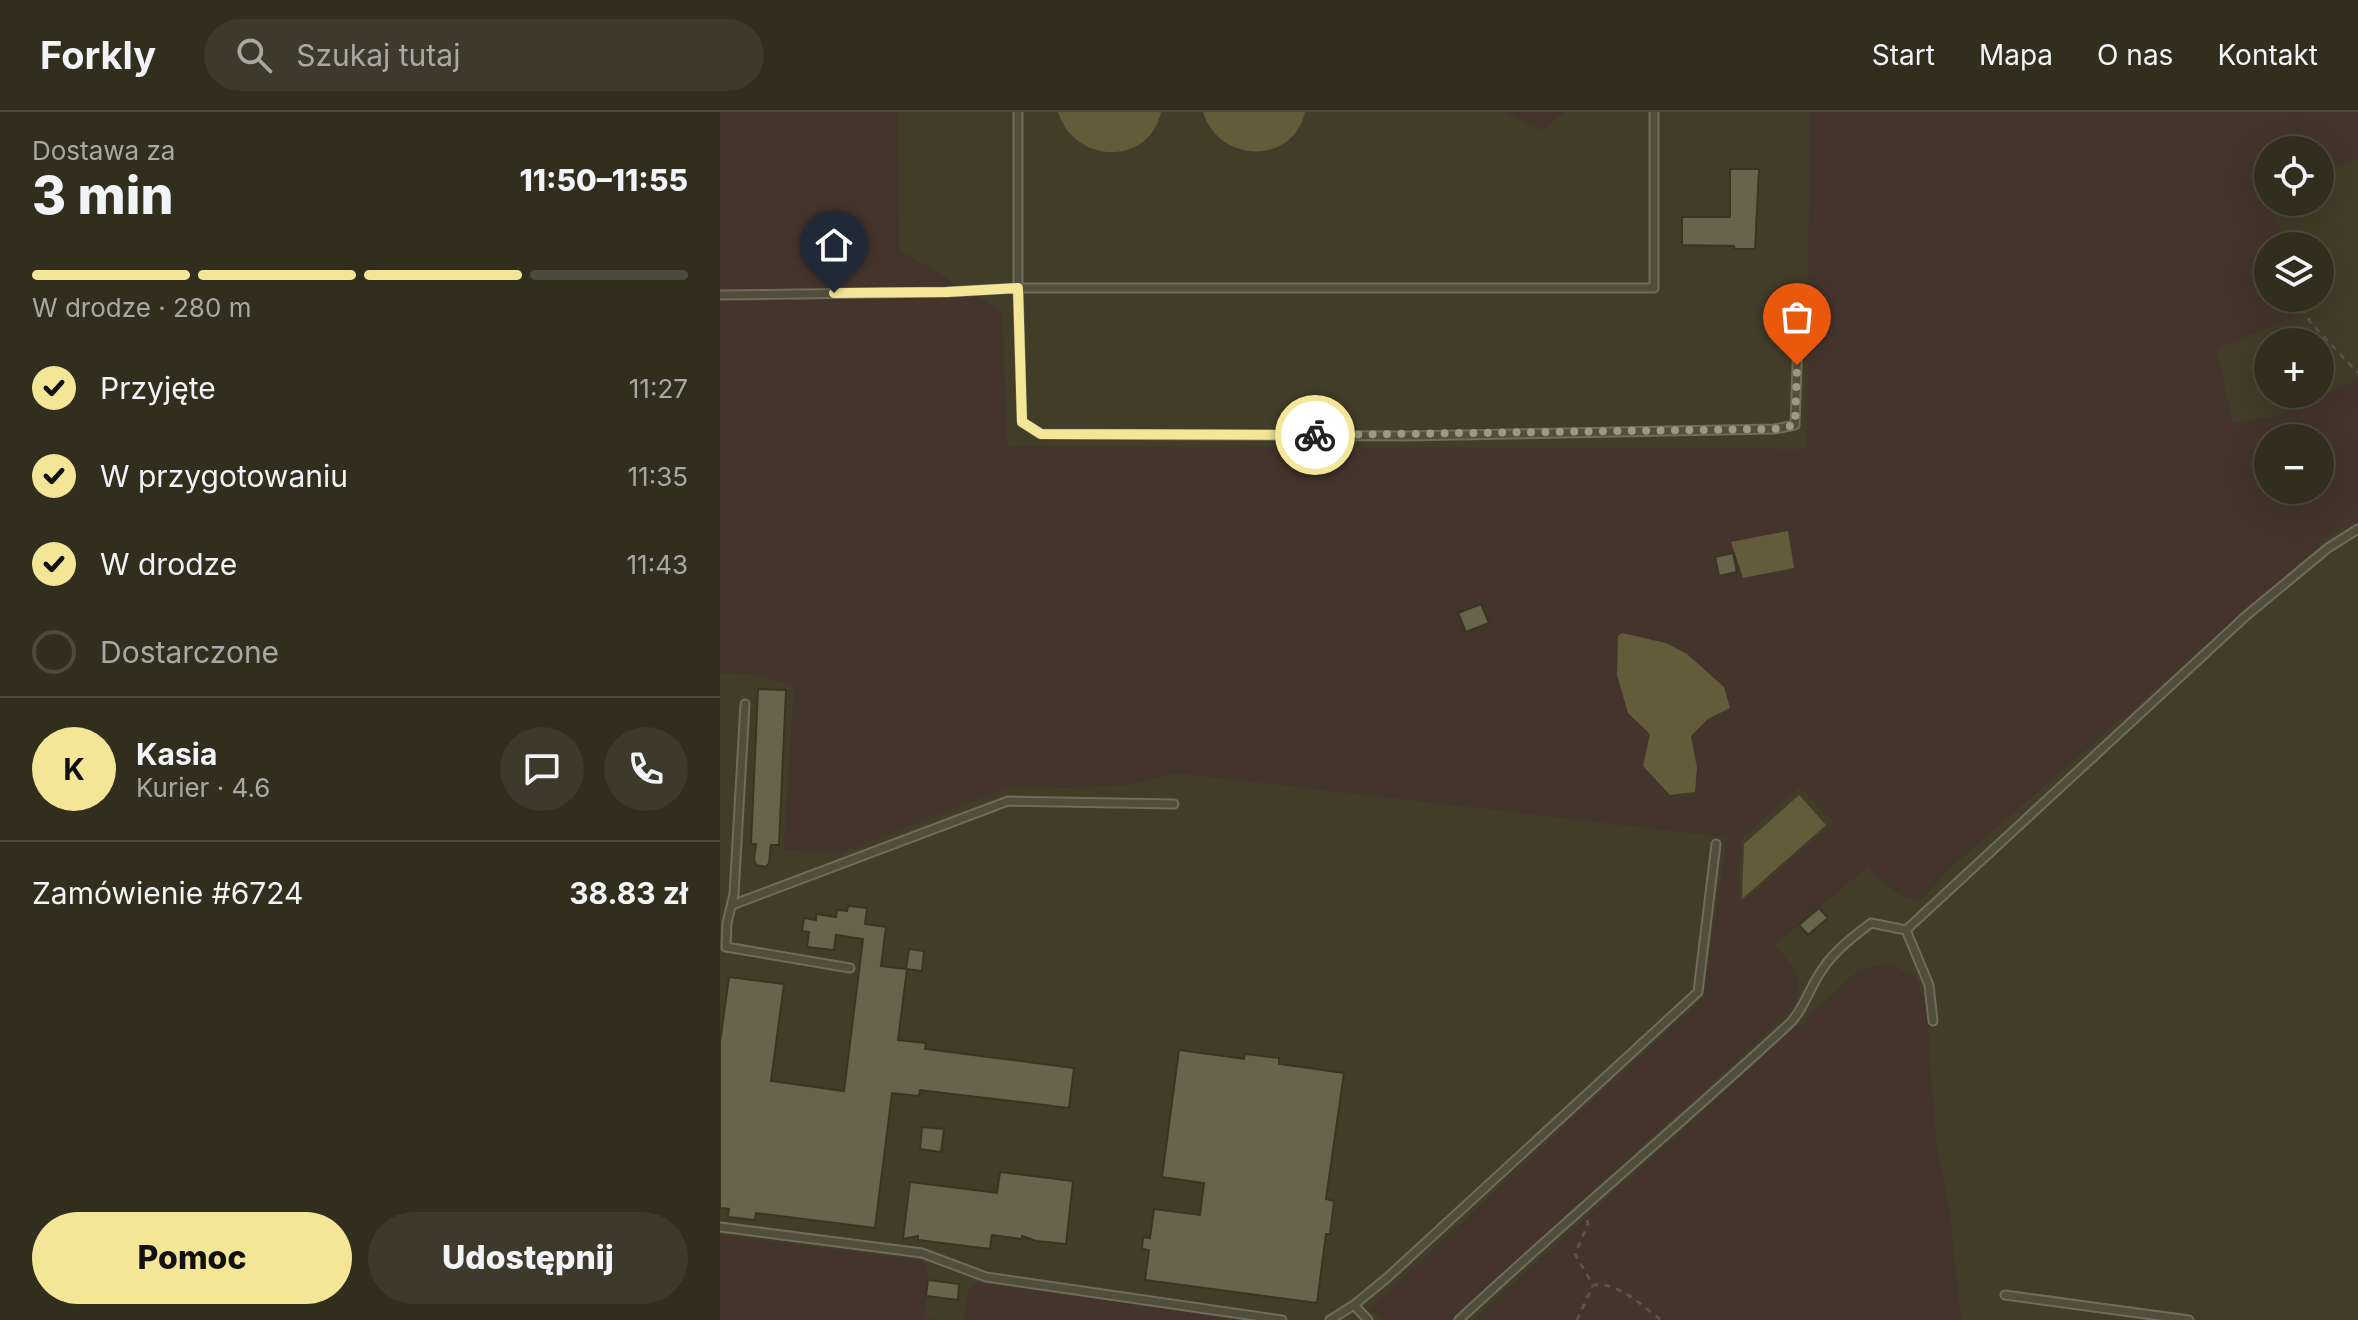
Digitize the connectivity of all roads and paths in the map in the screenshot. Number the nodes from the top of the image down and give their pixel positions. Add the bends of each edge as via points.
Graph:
1 (1018, 112) edge
2 (1654, 112) edge
3 (1018, 288) junction
4 (1787, 290) dead end
5 (720, 295) edge
6 (2304, 312) edge
7 (2358, 373) edge
8 (2358, 529) edge
9 (745, 704) dead end
10 (1174, 804) dead end
11 (1716, 844) dead end
12 (732, 905) junction
13 (1906, 930) junction
14 (723, 947) edge
15 (850, 968) dead end
16 (1933, 1021) dead end
17 (1585, 1206) junction
18 (720, 1227) edge
19 (1593, 1285) junction
20 (2005, 1295) dead end
21 (1354, 1305) junction
22 (1282, 1320) edge
23 (1330, 1320) edge
24 (1368, 1320) edge
25 (1459, 1320) edge
26 (1577, 1320) edge
27 (1661, 1320) edge
28 (2189, 1320) edge

1 - 3 lane
2 - 3 lane via 1654,288
3 - 4 lane via 1022,422 1041,434 1405,436 1795,425 1798,336
3 - 5 lane
6 - 7 path
8 - 13 lane via 2247,615
9 - 12 lane
10 - 12 lane via 1008,801
11 - 21 lane via 1698,992
12 - 14 lane
13 - 16 lane via 1929,985
13 - 17 lane via 1871,923 1841,945 1798,1016
14 - 15 lane
17 - 19 path via 1588,1224 1575,1254
17 - 25 lane
18 - 22 lane via 922,1253 986,1277
19 - 26 path
19 - 27 path via 1621,1291
20 - 28 lane
21 - 23 lane
21 - 24 lane

